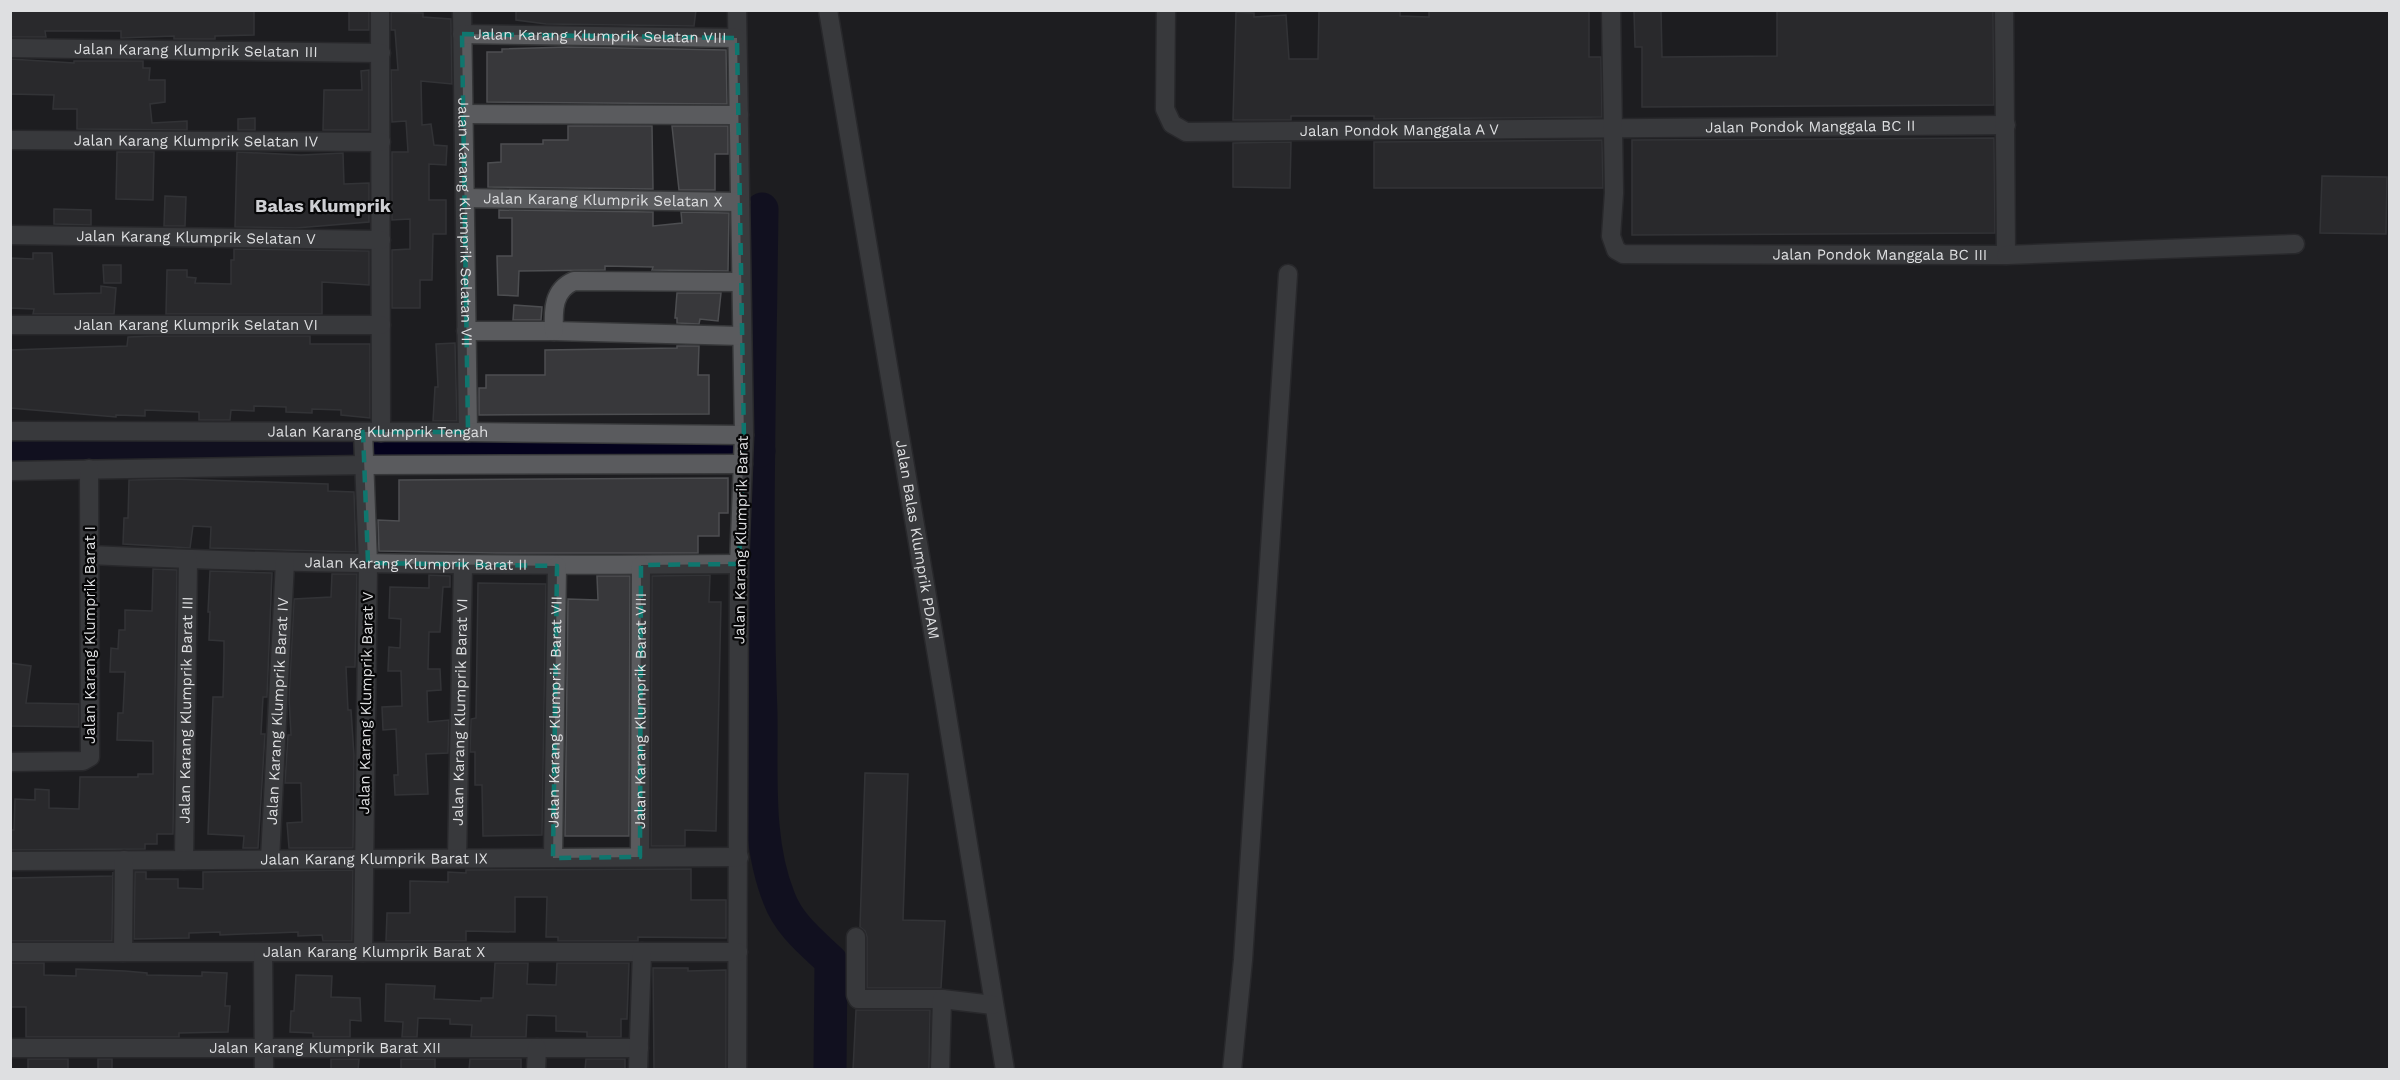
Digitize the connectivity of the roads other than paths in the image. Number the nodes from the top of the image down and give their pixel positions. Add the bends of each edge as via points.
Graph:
1 (380, 10) edge
2 (462, 10) edge
3 (737, 10) edge
4 (828, 10) edge
5 (1166, 10) edge
6 (1611, 10) edge
7 (2004, 10) edge
8 (462, 34) junction
9 (737, 38) junction
10 (10, 48) edge
11 (381, 53) junction
12 (464, 114) junction
13 (739, 115) junction
14 (2006, 125) junction
15 (1613, 128) junction
16 (10, 140) edge
17 (381, 142) junction
18 (465, 198) junction
19 (740, 202) junction
20 (10, 235) edge
21 (381, 240) junction
22 (2295, 244) dead end
23 (2006, 255) junction
24 (1288, 274) dead end
25 (741, 282) junction
26 (10, 325) edge
27 (381, 325) junction
28 (466, 331) junction
29 (554, 331) junction
30 (742, 336) junction
31 (10, 431) edge
32 (468, 432) junction
33 (367, 444) junction
34 (743, 449) junction
35 (89, 469) junction
36 (10, 471) edge
37 (90, 555) junction
38 (188, 560) junction
39 (285, 562) junction
40 (369, 563) junction
41 (739, 564) junction
42 (641, 565) junction
43 (463, 566) junction
44 (557, 566) junction
45 (10, 762) edge
46 (640, 857) junction
47 (739, 857) junction
48 (457, 858) junction
49 (553, 858) junction
50 (270, 859) junction
51 (363, 859) junction
52 (124, 860) junction
53 (183, 860) junction
54 (10, 861) edge
55 (856, 937) dead end
56 (10, 952) edge
57 (123, 952) junction
58 (263, 952) junction
59 (363, 952) junction
60 (642, 952) junction
61 (738, 952) junction
62 (942, 999) junction
63 (993, 1005) junction
64 (10, 1048) edge
65 (263, 1048) junction
66 (537, 1048) junction
67 (639, 1048) junction
68 (264, 1070) edge
69 (536, 1070) edge
70 (638, 1070) edge
71 (737, 1070) edge
72 (940, 1070) edge
73 (1005, 1070) edge
74 (1232, 1070) edge

1 - 11 street, Jalan Karang Klumprik Barat V
2 - 8 street, Jalan Karang Klumprik Selatan VII
3 - 9 street, Jalan Karang Klumprik Barat
4 - 63 street, Jalan Balas Klumprik PDAM
5 - 15 street, Jalan Pondok Manggala A V via 1165,109 1172,124 1186,132
6 - 15 street
7 - 14 street, Jalan Pondok Manggala BC III
8 - 9 street, Jalan Karang Klumprik Selatan VIII
8 - 12 street, Jalan Karang Klumprik Selatan VII
9 - 13 street, Jalan Karang Klumprik Barat
10 - 11 street, Jalan Karang Klumprik Selatan III
11 - 17 street, Jalan Karang Klumprik Barat V
12 - 13 street
12 - 18 street, Jalan Karang Klumprik Selatan VII
13 - 19 street, Jalan Karang Klumprik Barat
14 - 15 street, Jalan Pondok Manggala BC II
14 - 23 street, Jalan Pondok Manggala BC III
15 - 23 street, Jalan Pondok Manggala BC III via 1611,236 1616,250 1623,254
16 - 17 street, Jalan Karang Klumprik Selatan IV
17 - 21 street, Jalan Karang Klumprik Barat V
18 - 19 street, Jalan Karang Klumprik Selatan X
18 - 28 street, Jalan Karang Klumprik Selatan VII
19 - 25 street, Jalan Karang Klumprik Barat
20 - 21 street, Jalan Karang Klumprik Selatan V
21 - 27 street, Jalan Karang Klumprik Barat V
22 - 23 street
24 - 74 street via 1243,960
25 - 29 street via 574,281 557,295
25 - 30 street, Jalan Karang Klumprik Barat
26 - 27 street, Jalan Karang Klumprik Selatan VI
27 - 33 street, Jalan Karang Klumprik Barat V
28 - 29 street
28 - 32 street, Jalan Karang Klumprik Selatan VII
29 - 30 street
30 - 34 street, Jalan Karang Klumprik Barat
31 - 33 street, Jalan Karang Klumprik Tengah
32 - 33 street, Jalan Karang Klumprik Tengah
32 - 34 street, Jalan Karang Klumprik Tengah
33 - 34 street, Jalan Karang Klumprik Tengah
33 - 35 street, Jalan Karang Klumprik Tengah
33 - 40 street, Jalan Karang Klumprik Barat V
34 - 41 street, Jalan Karang Klumprik Barat
35 - 36 street, Jalan Karang Klumprik Tengah
35 - 37 street, Jalan Karang Klumprik Barat I
37 - 38 street, Jalan Karang Klumprik Barat II
37 - 45 street, Jalan Karang Klumprik Barat I via 90,756 83,761
38 - 39 street, Jalan Karang Klumprik Barat II
38 - 53 street, Jalan Karang Klumprik Barat III
39 - 40 street, Jalan Karang Klumprik Barat II
39 - 50 street, Jalan Karang Klumprik Barat IV
40 - 43 street, Jalan Karang Klumprik Barat II
40 - 51 street, Jalan Karang Klumprik Barat V
41 - 42 street, Jalan Karang Klumprik Barat II
41 - 47 street, Jalan Karang Klumprik Barat
42 - 44 street, Jalan Karang Klumprik Barat II
42 - 46 street, Jalan Karang Klumprik Barat VIII
43 - 44 street, Jalan Karang Klumprik Barat II
43 - 48 street, Jalan Karang Klumprik Barat VI
44 - 49 street, Jalan Karang Klumprik Barat VII
46 - 47 street, Jalan Karang Klumprik Barat IX
46 - 49 street, Jalan Karang Klumprik Barat IX
47 - 61 street, Jalan Karang Klumprik Barat
48 - 49 street, Jalan Karang Klumprik Barat IX
48 - 51 street, Jalan Karang Klumprik Barat IX
50 - 51 street, Jalan Karang Klumprik Barat IX
50 - 53 street, Jalan Karang Klumprik Barat IX
51 - 59 street, Jalan Karang Klumprik Barat V
52 - 53 street, Jalan Karang Klumprik Barat IX
52 - 54 street, Jalan Karang Klumprik Barat IX
52 - 57 street
55 - 62 street via 858,999
56 - 57 street, Jalan Karang Klumprik Barat X
57 - 58 street, Jalan Karang Klumprik Barat X
58 - 59 street, Jalan Karang Klumprik Barat X
58 - 65 street
59 - 60 street, Jalan Karang Klumprik Barat X
60 - 61 street, Jalan Karang Klumprik Barat X
60 - 67 street
61 - 71 street, Jalan Karang Klumprik Barat
62 - 63 street
62 - 72 street
63 - 73 street, Jalan Balas Klumprik PDAM
64 - 65 street, Jalan Karang Klumprik Barat XII
65 - 66 street, Jalan Karang Klumprik Barat XII
65 - 68 street
66 - 67 street, Jalan Karang Klumprik Barat XII
66 - 69 street
67 - 70 street

